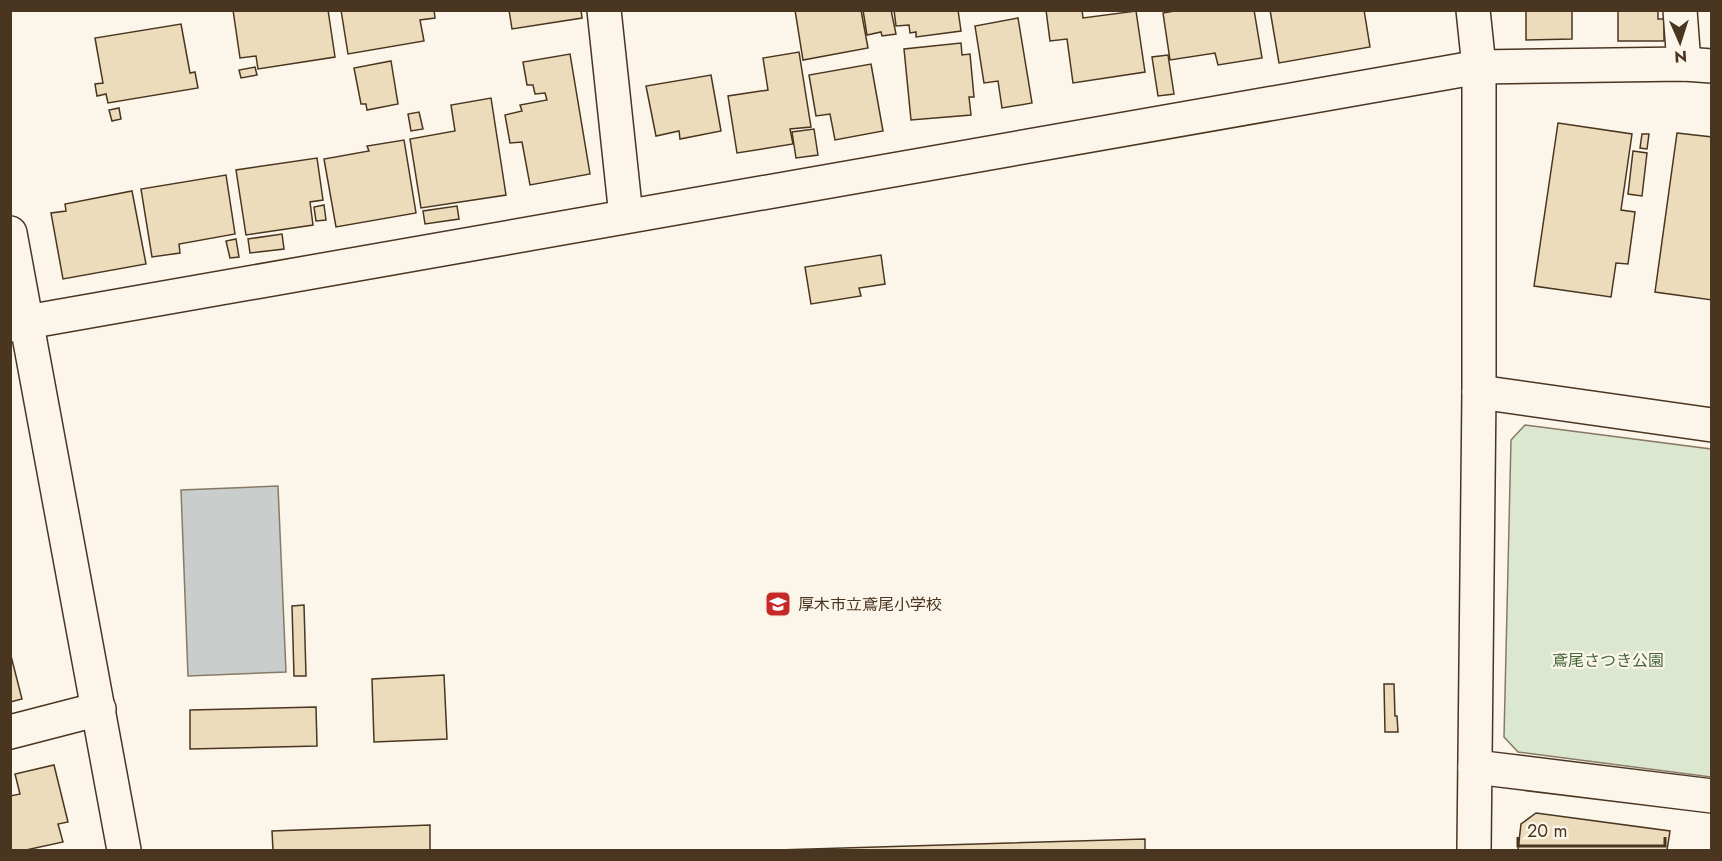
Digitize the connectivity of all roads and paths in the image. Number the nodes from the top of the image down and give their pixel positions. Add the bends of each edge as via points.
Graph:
1 (604, 10) edge
2 (1473, 10) edge
3 (1680, 10) edge
4 (1697, 65) edge
5 (1479, 67) junction
6 (626, 216) junction
7 (10, 233) edge
8 (19, 323) edge
9 (1479, 392) junction
10 (1712, 425) edge
11 (99, 709) junction
12 (10, 732) edge
13 (1475, 767) junction
14 (1712, 796) edge
15 (124, 850) edge
16 (1474, 850) edge

1 - 6 street
2 - 5 street
3 - 4 street
4 - 5 street
5 - 6 street
5 - 9 street
6 - 8 street
7 - 8 street
8 - 11 street
9 - 10 street
9 - 13 street
11 - 12 street
11 - 15 street
13 - 14 street
13 - 16 street

